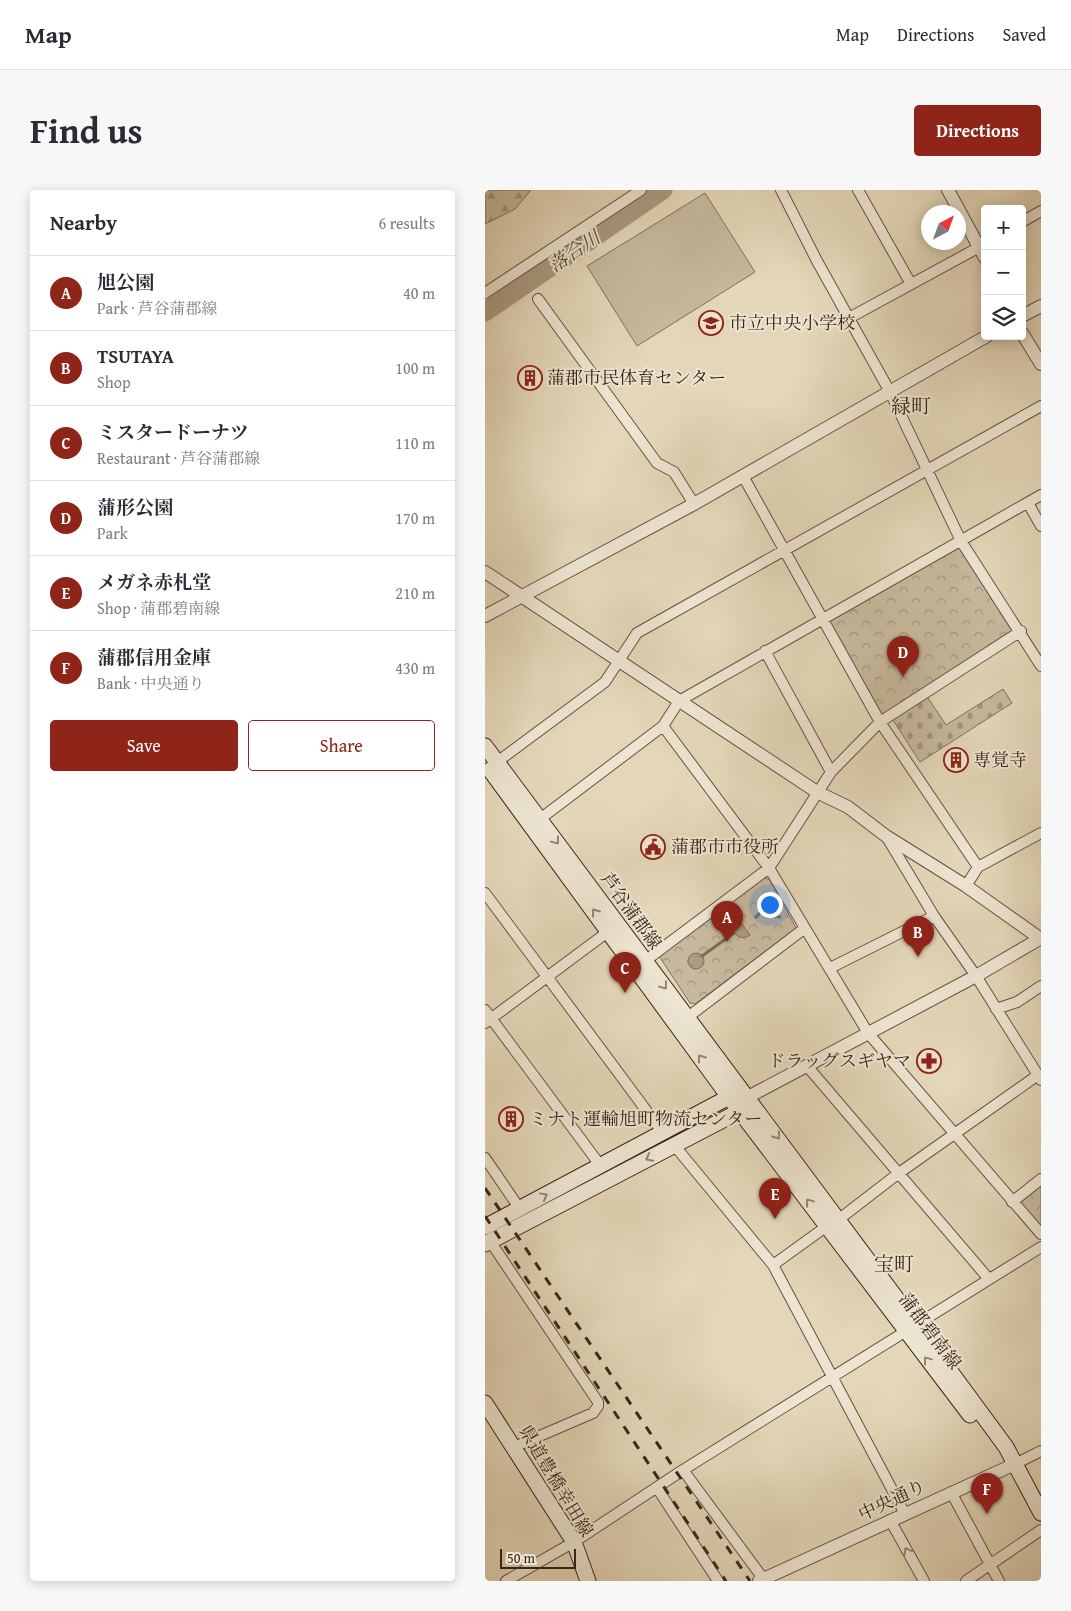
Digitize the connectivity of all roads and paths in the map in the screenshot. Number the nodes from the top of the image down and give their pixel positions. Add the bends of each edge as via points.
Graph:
1 (641, 190) edge
2 (781, 190) edge
3 (858, 190) edge
4 (947, 190) edge
5 (1041, 211) edge
6 (1026, 220) edge
7 (981, 247) edge
8 (981, 251) edge
9 (911, 284) junction
10 (485, 293) edge
11 (538, 299) dead end
12 (1041, 306) edge
13 (1026, 314) edge
14 (849, 318) junction
15 (981, 339) edge
16 (1026, 340) edge
17 (1041, 364) edge
18 (890, 392) junction
19 (1041, 406) edge
20 (929, 470) junction
21 (743, 476) junction
22 (1041, 496) edge
23 (1028, 503) junction
24 (694, 504) junction
25 (1041, 526) edge
26 (961, 541) junction
27 (783, 551) junction
28 (485, 572) edge
29 (522, 596) junction
30 (485, 616) edge
31 (822, 619) junction
32 (1021, 631) junction
33 (765, 651) junction
34 (619, 660) junction
35 (1041, 666) edge
36 (679, 701) junction
37 (881, 722) junction
38 (663, 726) junction
39 (485, 746) edge
40 (489, 766) edge
41 (831, 772) junction
42 (817, 792) junction
43 (540, 819) junction
44 (1041, 833) edge
45 (886, 836) junction
46 (978, 867) junction
47 (769, 868) junction
48 (965, 886) junction
49 (485, 893) edge
50 (934, 916) junction
51 (805, 928) junction
52 (609, 932) junction
53 (1041, 938) edge
54 (645, 961) junction
55 (830, 968) junction
56 (548, 976) junction
57 (976, 976) junction
58 (1041, 986) edge
59 (996, 1009) junction
60 (688, 1017) junction
61 (487, 1018) edge
62 (868, 1033) junction
63 (807, 1066) junction
64 (1039, 1077) edge
65 (729, 1097) junction
66 (748, 1097) junction
67 (739, 1111) junction
68 (663, 1133) junction
69 (955, 1135) junction
70 (674, 1145) junction
71 (485, 1158) edge
72 (600, 1165) junction
73 (899, 1173) junction
74 (1041, 1180) edge
75 (1012, 1202) junction
76 (520, 1209) junction
77 (832, 1223) junction
78 (1041, 1234) edge
79 (487, 1237) edge
80 (1041, 1247) edge
81 (773, 1265) junction
82 (988, 1278) junction
83 (911, 1328) junction
84 (832, 1378) junction
85 (485, 1403) edge
86 (514, 1447) junction
87 (1041, 1451) edge
88 (1013, 1465) junction
89 (683, 1470) junction
90 (657, 1488) junction
91 (951, 1492) junction
92 (1041, 1513) edge
93 (905, 1514) junction
94 (890, 1520) junction
95 (1041, 1530) edge
96 (574, 1542) junction
97 (990, 1565) junction
98 (762, 1580) edge
99 (506, 1581) edge
100 (588, 1581) edge
101 (718, 1581) edge
102 (924, 1581) edge
103 (965, 1581) edge
104 (999, 1581) edge

1 - 10 street
2 - 14 street
3 - 9 street
4 - 7 street
5 - 6 street
8 - 9 street
9 - 14 street
11 - 24 street via 657,463 674,472
12 - 13 street
14 - 18 street
15 - 18 street
16 - 17 street
18 - 20 street
18 - 21 street
19 - 20 street
20 - 26 street
20 - 27 street
21 - 24 street
21 - 27 street
22 - 23 street
23 - 25 street
23 - 26 street
24 - 29 street
26 - 31 street
26 - 32 street
27 - 31 street
27 - 34 street via 637,633
28 - 29 street
29 - 30 street
29 - 34 street
31 - 33 street
31 - 37 street
32 - 35 street
32 - 37 street
33 - 36 street
33 - 41 street
34 - 36 street
34 - 40 street via 605,682
36 - 38 street
36 - 42 street
37 - 41 street
37 - 46 street
38 - 43 street
38 - 47 street
39 - 40 main road, 芦谷蒲郡線
40 - 43 main road, 芦谷蒲郡線
52 -> 40 main road, 芦谷蒲郡線
41 - 42 street
42 - 45 street via 848,807
42 - 47 street
43 -> 54 main road, 芦谷蒲郡線
44 - 46 street
45 - 48 street
45 - 50 street
46 - 48 street
47 - 51 street
47 - 54 street
48 - 53 street
49 - 56 street
50 - 55 street
50 - 57 street
51 - 55 street
51 - 60 street
52 - 56 street
65 -> 52 main road, 芦谷蒲郡線
53 - 57 street
54 -> 60 main road, 芦谷蒲郡線
55 - 62 street
56 - 61 street
56 - 68 street
57 - 59 street
57 - 62 street
58 - 59 street via 1017,1002
59 - 64 street
60 - 66 main road, 芦谷蒲郡線
61 - 72 street
62 - 63 street
62 - 69 street
63 - 66 street
63 - 73 street
64 - 69 street
65 - 66 main road
65 - 67 main road, 蒲郡碧南線
65 - 68 main road
66 - 67 main road
66 -> 77 main road, 蒲郡碧南線
67 - 70 main road
77 -> 67 main road, 蒲郡碧南線
68 - 72 main road
69 - 73 street
69 - 75 street
70 -> 79 main road
70 - 81 street
71 - 76 street
76 -> 72 main road
73 - 77 street
73 - 82 street
74 - 75 street
75 - 78 street
76 - 79 main road
77 - 81 street
77 - 83 main road, 蒲郡碧南線
79 - 86 street via 598,1402 593,1412
80 - 82 street
81 - 84 street
82 - 83 street
83 - 84 street
83 - 88 main road, 蒲郡碧南線 via 998,1452
84 - 89 street
84 - 93 street
85 - 86 main road, 県道豊橋幸田線
86 - 96 main road, 県道豊橋幸田線
87 - 88 street, 中央通り
88 - 91 street, 中央通り
88 - 92 main road, 蒲郡碧南線
89 - 90 street
89 - 98 street
90 - 96 street
90 - 101 street
91 - 93 street, 中央通り
91 - 97 street
93 - 94 street, 中央通り
94 - 98 street, 中央通り
102 -> 94 street
95 - 97 street
96 - 99 street
96 - 100 main road, 県道豊橋幸田線
97 - 103 street
97 - 104 street

